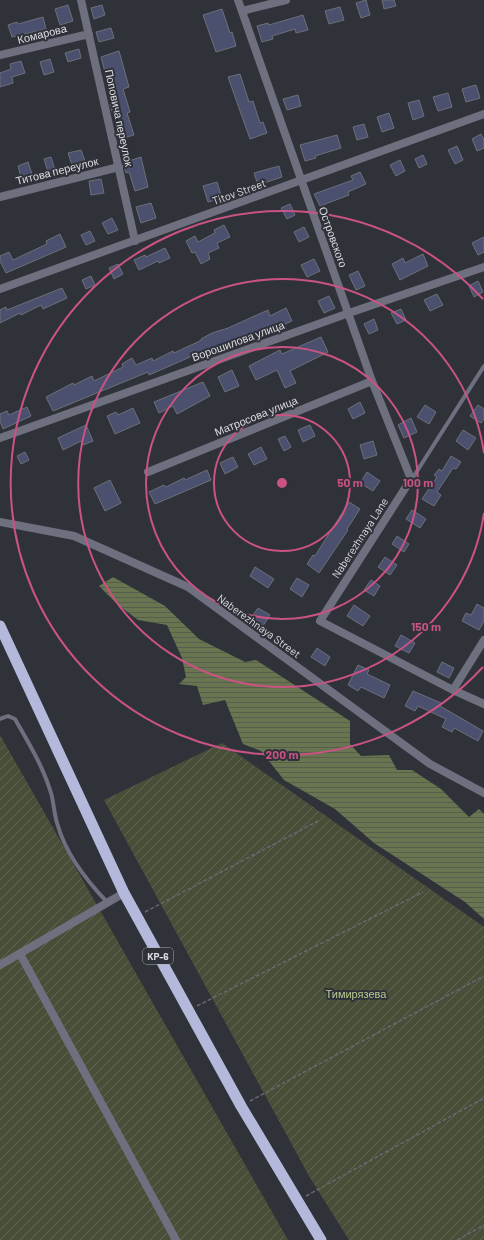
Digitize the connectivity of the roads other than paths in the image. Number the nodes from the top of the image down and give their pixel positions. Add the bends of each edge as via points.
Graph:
1 (81, 0) edge
2 (238, 0) edge
3 (286, 0) edge
4 (242, 11) junction
5 (89, 34) junction
6 (0, 55) edge
7 (484, 114) edge
8 (119, 167) junction
9 (302, 181) junction
10 (0, 197) edge
11 (135, 241) junction
12 (484, 267) edge
13 (0, 289) edge
14 (348, 313) junction
15 (484, 366) edge
16 (372, 382) junction
17 (0, 438) edge
18 (148, 472) dead end
19 (411, 479) junction
20 (0, 522) edge
21 (0, 626) edge
22 (484, 640) edge
23 (453, 690) junction
24 (484, 704) edge
25 (0, 719) edge
26 (484, 793) edge
27 (124, 893) junction
28 (107, 902) junction
29 (20, 954) junction
30 (0, 965) edge
31 (176, 1240) edge
32 (321, 1240) edge

1 - 5 street, Поповича переулок
2 - 4 street, Островского
3 - 4 street
4 - 9 street, Островского
5 - 6 street, Комарова
5 - 8 street, Поповича переулок
7 - 9 street, Titov Street
8 - 10 street, Титова переулок
8 - 11 street, Поповича переулок
9 - 11 street, Titov Street
9 - 14 street, Островского
11 - 13 street, Titov Street
12 - 14 street, Ворошилова улица
14 - 16 street, Островского
14 - 17 street, Ворошилова улица
15 - 19 lane, Naberezhnaya Lane
16 - 18 street, Матросова улица
16 - 19 street, Островского
19 - 23 street, Naberezhnaya Lane via 320,621
20 - 26 street, Naberezhnaya Street via 74,536 188,588 430,764
21 - 27 highway, KP-6
22 - 23 street
23 - 24 street
25 - 28 lane via 8,716 15,719 40,765 51,793 58,827 74,861
27 - 28 street
27 - 32 highway, KP-6 via 241,1106
28 - 29 street
29 - 30 street
29 - 31 street

